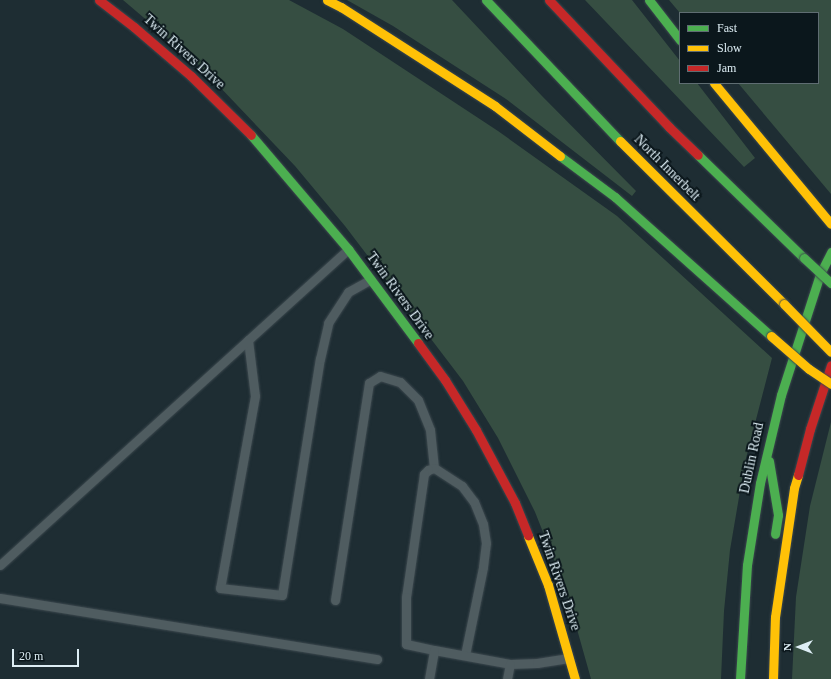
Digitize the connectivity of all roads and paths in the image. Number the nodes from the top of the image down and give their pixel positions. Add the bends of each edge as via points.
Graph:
1 (99, 0) edge
2 (327, 0) edge
3 (486, 0) edge
4 (548, 0) edge
5 (648, 0) edge
6 (679, 39) edge
7 (715, 84) edge
8 (831, 224) edge
9 (348, 249) junction
10 (831, 252) edge
11 (371, 279) junction
12 (831, 283) edge
13 (248, 340) junction
14 (831, 352) edge
15 (831, 365) edge
16 (831, 384) edge
17 (768, 450) junction
18 (434, 468) junction
19 (774, 545) dead end
20 (0, 565) edge
21 (0, 598) edge
22 (335, 600) dead end
23 (434, 650) junction
24 (465, 655) junction
25 (570, 658) junction
26 (377, 659) dead end
27 (510, 664) junction
28 (429, 679) edge
29 (507, 679) edge
30 (575, 679) edge
31 (740, 679) edge
32 (773, 679) edge

1 - 9 main road, Twin Rivers Drive via 191,76 247,130
2 - 16 main road, bridge via 495,106 615,197 809,370
3 - 14 main road, North Innerbelt, bridge via 592,112
4 - 12 main road, bridge via 669,127
5 - 6 main road
7 - 8 main road
9 - 11 main road, Twin Rivers Drive
9 - 13 lane
10 - 17 main road, Dublin Road via 820,274 781,395
11 - 13 lane via 348,292 328,323 282,595 220,588 255,396
11 - 25 main road, Twin Rivers Drive via 445,380 476,430 515,503 548,585
13 - 20 lane
15 - 32 main road via 794,488 775,617
17 - 19 main road via 778,515
17 - 31 main road, Dublin Road via 747,565
18 - 22 lane via 430,430 418,400 400,382 380,376 369,383
18 - 23 lane via 424,474 406,597 406,644
18 - 24 lane via 462,486 474,502 483,524 486,543 483,567
21 - 26 lane
23 - 24 lane
23 - 28 lane
24 - 27 lane
25 - 27 lane
25 - 30 main road, Twin Rivers Drive
27 - 29 lane

